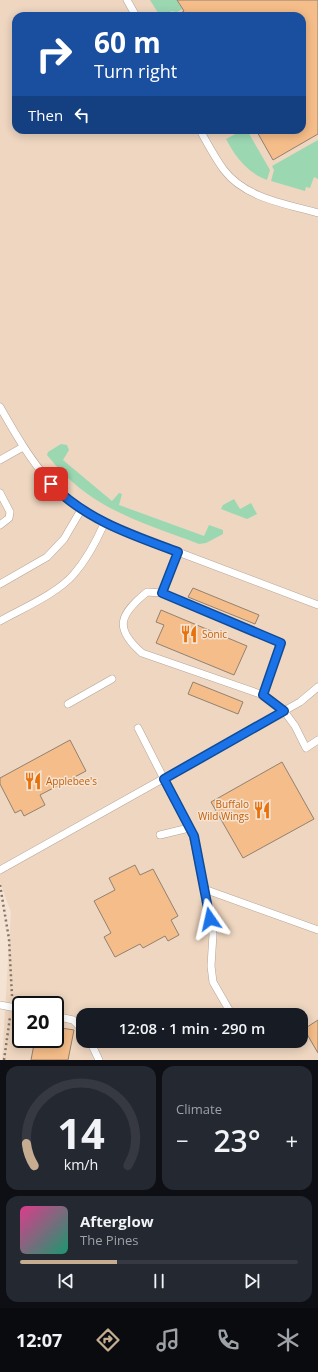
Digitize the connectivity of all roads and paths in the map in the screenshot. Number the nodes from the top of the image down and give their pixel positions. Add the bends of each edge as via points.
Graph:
1 (127, 0) edge
2 (134, 12) edge
3 (202, 134) edge
4 (318, 213) edge
5 (0, 407) edge
6 (23, 447) junction
7 (0, 460) edge
8 (0, 493) edge
9 (81, 510) junction
10 (104, 524) junction
11 (0, 525) edge
12 (178, 552) junction
13 (0, 584) edge
14 (162, 593) junction
15 (318, 605) edge
16 (0, 621) edge
17 (112, 679) dead end
18 (318, 687) edge
19 (263, 695) junction
20 (68, 704) dead end
21 (284, 711) junction
22 (138, 728) dead end
23 (318, 740) edge
24 (164, 779) junction
25 (189, 828) junction
26 (160, 835) dead end
27 (0, 870) edge
28 (0, 885) edge
29 (204, 889) junction
30 (318, 930) edge
31 (0, 1005) edge
32 (11, 1007) junction
33 (228, 1008) edge
34 (64, 1018) edge
35 (76, 1023) edge
36 (93, 1048) edge
37 (4, 1060) edge
38 (99, 1060) edge

1 - 2 lane
3 - 4 lane via 224,171 245,189
5 - 6 lane
6 - 7 lane
6 - 9 lane via 42,474
8 - 11 lane via 10,512 9,518
9 - 10 lane
9 - 13 lane via 64,539 47,557
10 - 12 lane
10 - 16 lane via 94,545 73,575 58,588
12 - 14 lane
12 - 15 lane
14 - 19 lane via 281,643
14 - 19 lane via 147,592 124,617 122,628 130,643 142,653
17 - 20 lane
18 - 21 lane
19 - 21 lane
21 - 23 lane via 306,748
21 - 24 lane
22 - 24 lane
24 - 25 lane
24 - 27 lane
25 - 26 lane
25 - 29 lane via 194,836
28 - 32 path via 9,939
29 - 30 lane
29 - 33 lane via 213,934 213,982
31 - 32 lane
32 - 37 path
34 - 35 lane
36 - 38 lane

